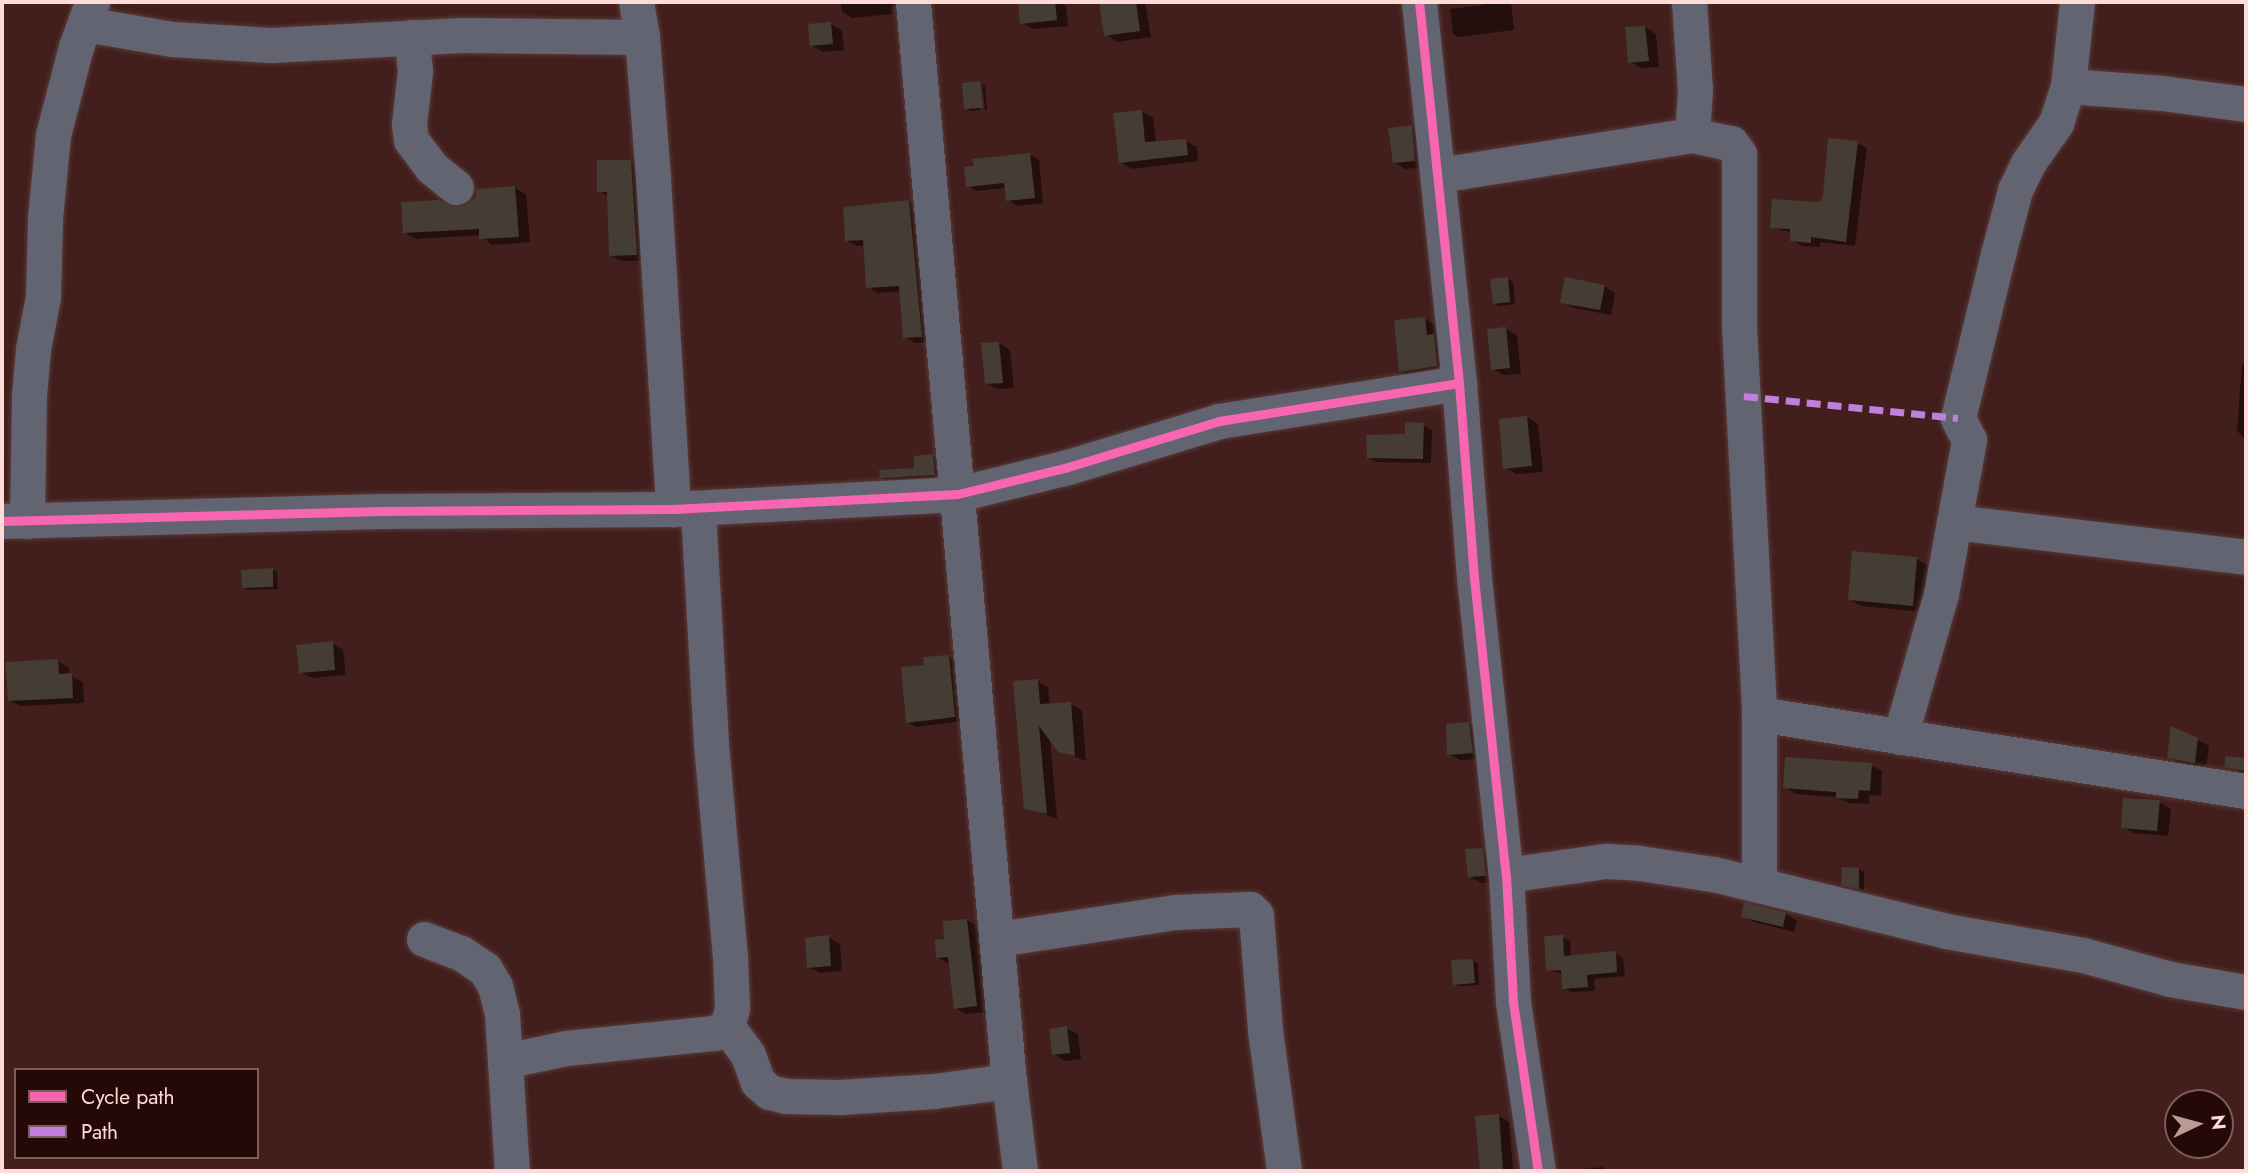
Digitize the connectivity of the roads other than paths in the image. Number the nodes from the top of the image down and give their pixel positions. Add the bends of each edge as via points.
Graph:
1 (636, 2) edge
2 (913, 2) edge
3 (1419, 2) edge
4 (1689, 2) edge
5 (2077, 2) edge
6 (89, 13) edge
7 (411, 37) junction
8 (642, 37) junction
9 (2068, 86) junction
10 (2246, 104) edge
11 (1692, 135) junction
12 (1439, 175) junction
13 (456, 187) dead end
14 (1459, 383) junction
15 (958, 494) junction
16 (686, 509) junction
17 (14, 521) edge
18 (1954, 522) junction
19 (2246, 557) edge
20 (1759, 713) junction
21 (1900, 737) junction
22 (2246, 791) edge
23 (1506, 875) junction
24 (1759, 885) junction
25 (424, 939) dead end
26 (998, 939) junction
27 (2246, 992) edge
28 (727, 1026) junction
29 (505, 1061) junction
30 (1009, 1081) junction
31 (512, 1171) edge
32 (1020, 1171) edge
33 (1284, 1171) edge
34 (1538, 1171) edge

1 - 8 street
2 - 15 street
3 - 12 street
4 - 11 street via 1695,90
5 - 9 street
6 - 7 street via 172,39 271,45
6 - 17 street via 53,135 43,297
7 - 8 street
7 - 13 street via 415,71 411,140 431,167
8 - 16 street
9 - 10 street
9 - 18 street via 2056,123 2015,190 1998,254 1958,418 1969,440
11 - 12 street
11 - 20 street via 1731,143 1739,154 1739,327
12 - 14 street
14 - 15 street via 1219,421 1068,467
14 - 23 street via 1474,578
15 - 16 street
15 - 26 street
16 - 17 street
16 - 28 street via 730,957 732,1008
18 - 19 street
18 - 21 street via 1941,594
20 - 21 street
20 - 24 street
21 - 22 street
23 - 24 street via 1606,862 1639,863
23 - 34 street via 1513,1002
24 - 27 street via 1946,931 2083,955 2169,979
25 - 29 street via 461,953 485,969 502,1014
26 - 30 street
26 - 33 street via 1175,912 1250,909 1256,915 1265,1030
28 - 29 street via 714,1033 566,1048
28 - 30 street via 748,1055 758,1082 769,1092 786,1096 934,1091
29 - 31 street
30 - 32 street

